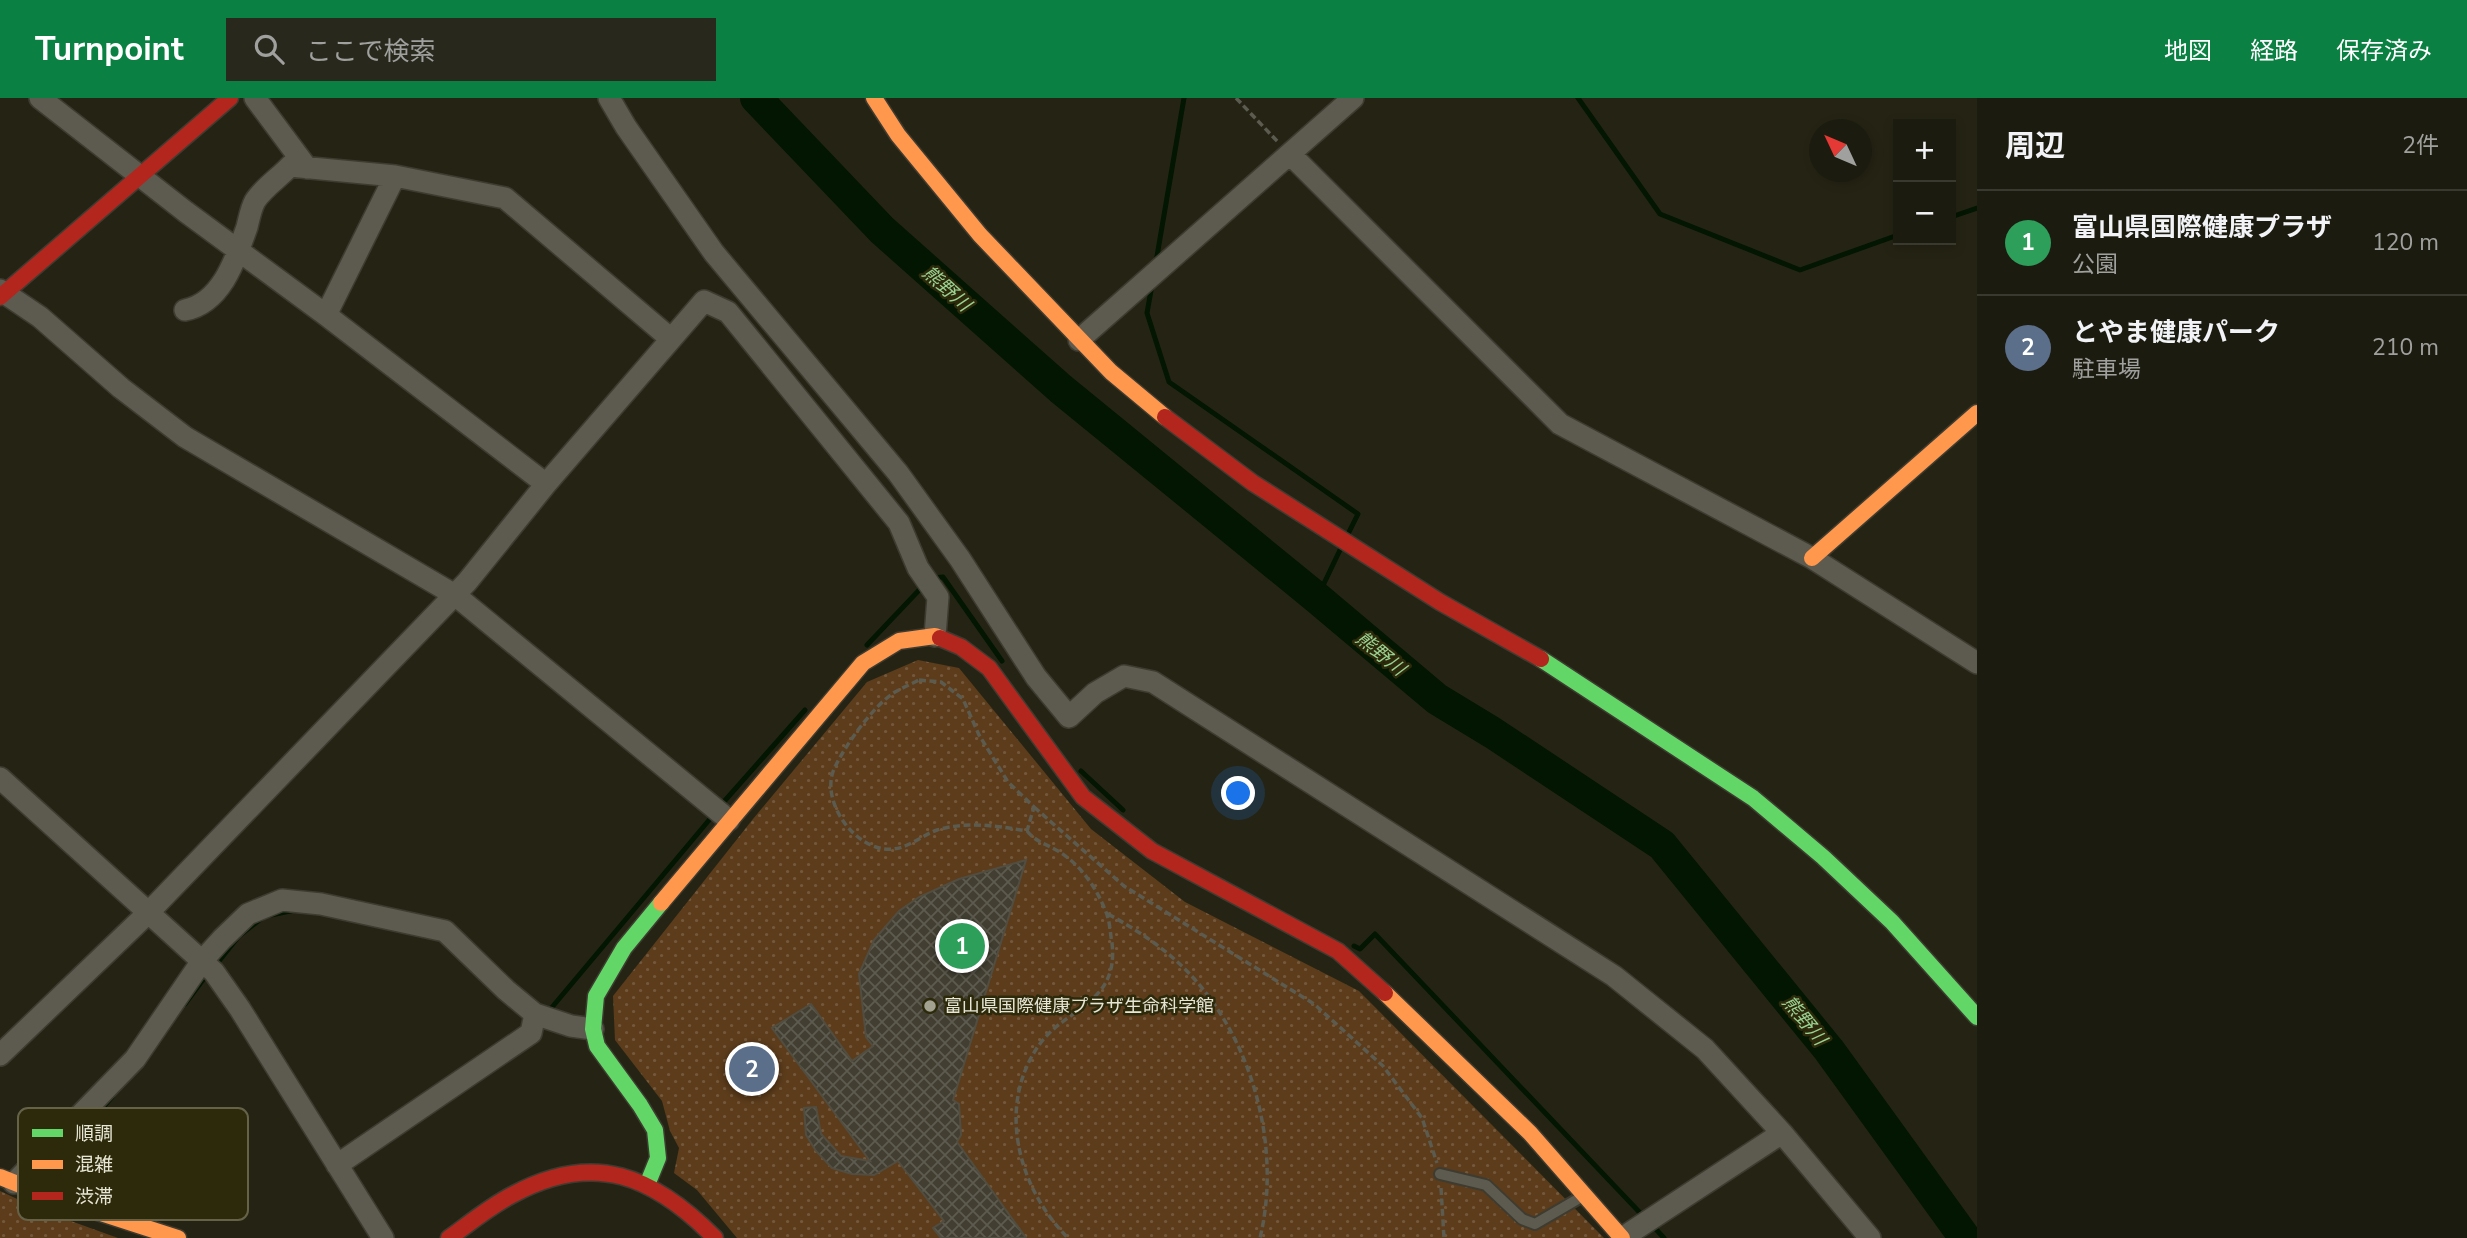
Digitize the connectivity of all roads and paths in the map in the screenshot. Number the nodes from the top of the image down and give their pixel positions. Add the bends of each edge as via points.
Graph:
1 (40, 98) edge
2 (230, 98) edge
3 (255, 98) edge
4 (609, 98) edge
5 (874, 98) edge
6 (1236, 98) edge
7 (1353, 98) edge
8 (1290, 154) junction
9 (307, 168) junction
10 (395, 176) junction
11 (140, 177) junction
12 (239, 251) junction
13 (1, 294) edge
14 (185, 310) dead end
15 (326, 315) junction
16 (671, 339) junction
17 (1079, 340) junction
18 (1977, 412) edge
19 (546, 484) junction
20 (1827, 562) junction
21 (455, 594) junction
22 (935, 636) junction
23 (1977, 663) edge
24 (0, 778) edge
25 (1034, 807) junction
26 (729, 820) junction
27 (1027, 831) junction
28 (149, 912) junction
29 (1108, 915) junction
30 (207, 965) junction
31 (535, 1014) junction
32 (1977, 1017) edge
33 (593, 1029) junction
34 (0, 1055) edge
35 (83, 1108) edge
36 (1782, 1133) junction
37 (337, 1165) junction
38 (1440, 1174) junction
39 (647, 1185) junction
40 (1585, 1195) junction
41 (122, 1220) edge
42 (178, 1238) edge
43 (383, 1238) edge
44 (449, 1238) edge
45 (715, 1238) edge
46 (1068, 1238) edge
47 (1260, 1238) edge
48 (1444, 1238) edge
49 (1622, 1238) edge
50 (1870, 1238) edge

1 - 11 street
2 - 11 street
3 - 9 street
4 - 36 street via 714,253 898,473 1036,677 1069,717 1095,693 1124,676 1153,682 1614,976 1705,1049
5 - 17 street via 898,135 980,235
6 - 8 path
7 - 8 street
8 - 17 street
8 - 20 street via 1560,424
9 - 10 street
9 - 12 street via 290,166 255,201
10 - 15 street
10 - 16 street via 505,198
11 - 12 street
11 - 13 street
12 - 14 street via 213,295
12 - 15 street
13 - 21 street via 40,317 185,437
15 - 19 street
16 - 19 street
16 - 22 street via 704,301 729,312 899,523 918,568 938,597
17 - 32 street via 1179,429 1253,483 1440,602 1555,667 1753,798 1892,922
18 - 20 street
19 - 21 street
20 - 23 street
21 - 26 street
21 - 28 street
22 - 26 street via 899,641 863,663
22 - 40 street via 961,647 989,668 1083,797 1152,851 1352,961 1531,1133
24 - 28 street
25 - 27 path
25 - 27 path via 1008,782 963,699 940,682 919,680 893,693 858,729 833,769 831,792 839,814 856,835 875,847 894,849 938,830 980,824
25 - 38 path via 1124,886 1314,1004 1383,1066 1422,1118
26 - 33 street via 617,958 596,996
27 - 29 path via 1088,876
28 - 30 street
28 - 34 street
29 - 46 path via 1113,954 1107,982 1089,1004 1040,1043 1023,1073 1014,1108 1018,1149 1034,1192
29 - 47 path via 1163,948 1197,981 1224,1019 1244,1059 1259,1101 1266,1157 1266,1206
30 - 31 street via 248,914 282,900 321,904 445,931
30 - 35 street via 135,1059
30 - 37 street
31 - 33 street
31 - 37 street via 531,1032
33 - 39 street via 597,1046 655,1130 658,1158
36 - 49 street
36 - 50 street
37 - 43 street
38 - 40 lane via 1486,1185 1522,1219 1535,1224
38 - 48 path
39 - 44 street via 612,1172 571,1173 521,1190
39 - 45 street via 684,1208
40 - 49 street
41 - 42 street

